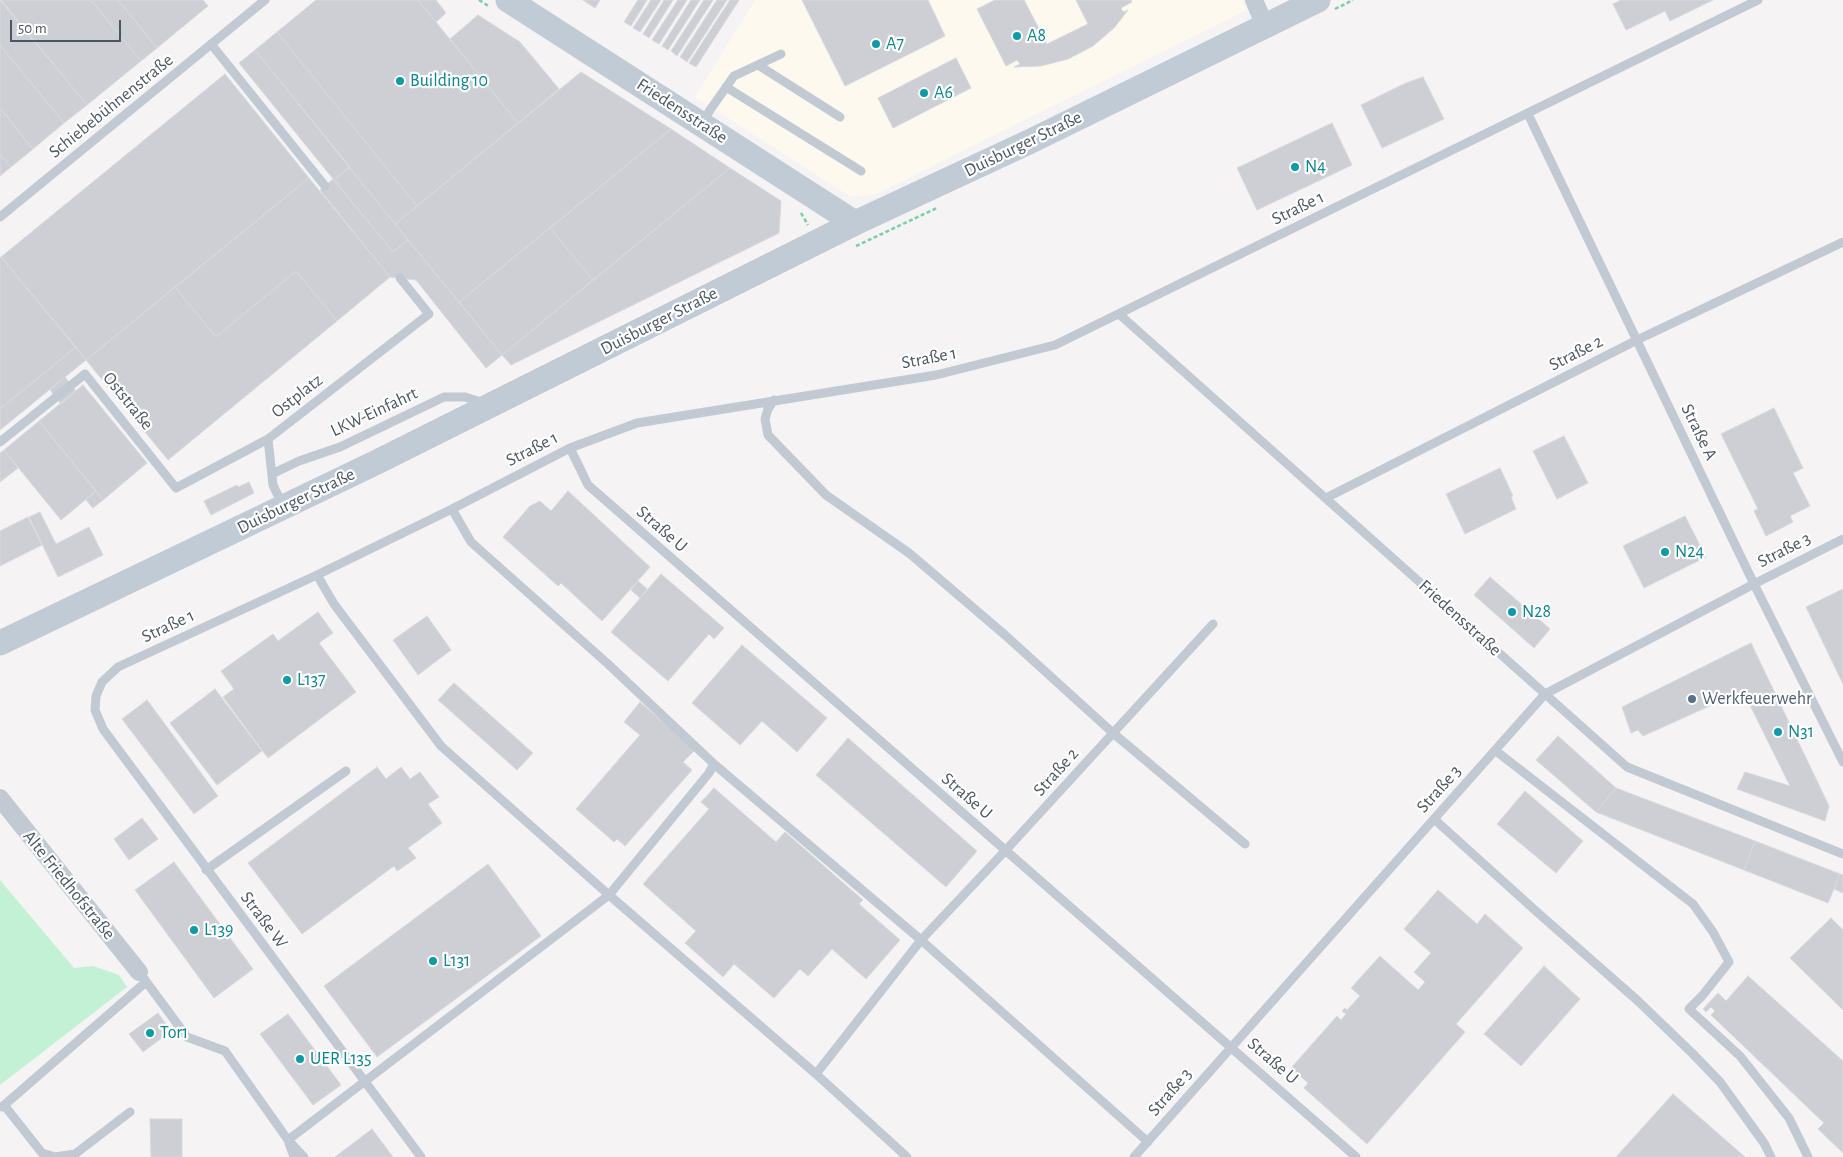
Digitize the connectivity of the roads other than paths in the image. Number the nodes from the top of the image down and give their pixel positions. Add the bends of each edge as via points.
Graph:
1 (508, 0) edge
2 (1254, 0) edge
3 (1318, 0) edge
4 (1758, 0) edge
5 (261, 1) edge
6 (1265, 26) junction
7 (211, 44) junction
8 (781, 54) dead end
9 (758, 65) junction
10 (726, 87) junction
11 (1528, 114) junction
12 (840, 116) dead end
13 (702, 124) junction
14 (861, 171) dead end
15 (325, 186) dead end
16 (0, 217) edge
17 (855, 223) junction
18 (1843, 242) edge
19 (400, 278) dead end
20 (1119, 314) junction
21 (1637, 340) junction
22 (774, 400) junction
23 (491, 406) junction
24 (268, 439) junction
25 (0, 442) edge
26 (570, 448) junction
27 (272, 474) junction
28 (176, 488) joint
29 (1326, 498) junction
30 (283, 507) junction
31 (452, 509) junction
32 (1843, 539) edge
33 (317, 575) junction
34 (1754, 584) junction
35 (1213, 624) dead end
36 (0, 643) edge
37 (1545, 694) junction
38 (96, 696) joint
39 (1113, 733) junction
40 (1496, 751) junction
41 (1843, 762) edge
42 (714, 764) junction
43 (346, 772) dead end
44 (0, 798) edge
45 (1434, 819) junction
46 (1245, 844) dead end
47 (1006, 851) junction
48 (1843, 854) edge
49 (206, 870) junction
50 (609, 895) junction
51 (921, 940) junction
52 (142, 977) junction
53 (1232, 1047) junction
54 (816, 1074) junction
55 (365, 1082) junction
56 (130, 1112) dead end
57 (288, 1140) junction
58 (1148, 1142) junction
59 (294, 1157) edge
60 (304, 1157) edge
61 (421, 1157) edge
62 (907, 1157) edge
63 (1134, 1157) edge
64 (1356, 1157) edge
65 (1771, 1157) edge
66 (1808, 1157) edge

1 - 13 main road, Friedensstraße
2 - 6 street
3 - 6 main road, Duisburger Straße
4 - 11 lane, Straße 1
5 - 7 lane, Schiebebühnenstraße
6 - 17 main road, Duisburger Straße
7 - 15 lane
7 - 16 lane, Schiebebühnenstraße
8 - 9 lane
9 - 10 lane via 734,76
9 - 12 lane
10 - 13 lane
10 - 14 lane
11 - 20 lane, Straße 1
11 - 21 lane, Straße A
13 - 17 main road, Friedensstraße
17 - 23 main road, Duisburger Straße
18 - 21 lane, Straße 2
19 - 24 lane, Ostplatz via 429,314
20 - 22 lane, Straße 1 via 1055,345 982,364 936,375
20 - 29 lane, Friedensstraße
21 - 29 lane, Straße 2
21 - 34 lane, Straße A
22 - 26 lane, Straße 1 via 637,423
22 - 39 lane via 765,419 768,435 826,495 908,553 1005,634
23 - 27 lane, LKW-Einfahrt via 465,397 444,397 340,447
23 - 30 main road, Duisburger Straße
24 - 27 lane
24 - 28 lane, Ostplatz
25 - 28 lane, Oststraße via 84,374
26 - 31 lane, Straße 1
26 - 47 lane, Straße U via 588,485
27 - 30 lane via 273,485
29 - 37 lane, Friedensstraße
30 - 36 main road, Duisburger Straße
31 - 33 lane, Straße 1
31 - 42 lane via 471,542
32 - 34 lane, Straße 3
33 - 38 lane, Straße 1 via 118,667 102,682
33 - 50 lane via 334,604 440,746
34 - 37 lane, Straße 3
34 - 41 lane, Straße A
35 - 39 lane, Straße 2
37 - 40 lane, Straße 3
37 - 48 lane, Friedensstraße via 1628,767
38 - 49 lane, Straße W via 95,710 103,729
39 - 46 lane
39 - 47 lane, Straße 2
40 - 45 lane, Straße 3
40 - 66 lane via 1693,904 1729,962 1689,1009 1740,1056 1789,1118
42 - 50 lane
42 - 51 lane
43 - 49 lane
44 - 52 street, Alte Friedhofstraße
45 - 53 lane, Straße 3
45 - 65 lane via 1638,1000 1692,1053 1720,1082
47 - 51 lane, Straße 2
47 - 53 lane, Straße U
49 - 55 lane, Straße W
50 - 54 lane
50 - 55 lane
51 - 54 lane, Straße 2
51 - 58 lane
52 - 56 lane via 3,1106 42,1153 55,1157 75,1154
52 - 57 lane via 187,1037 225,1051
53 - 58 lane, Straße 3
53 - 64 lane, Straße U
54 - 62 lane
55 - 57 lane
55 - 61 lane, Straße W
57 - 59 lane
57 - 60 lane
58 - 63 lane, Straße 3

